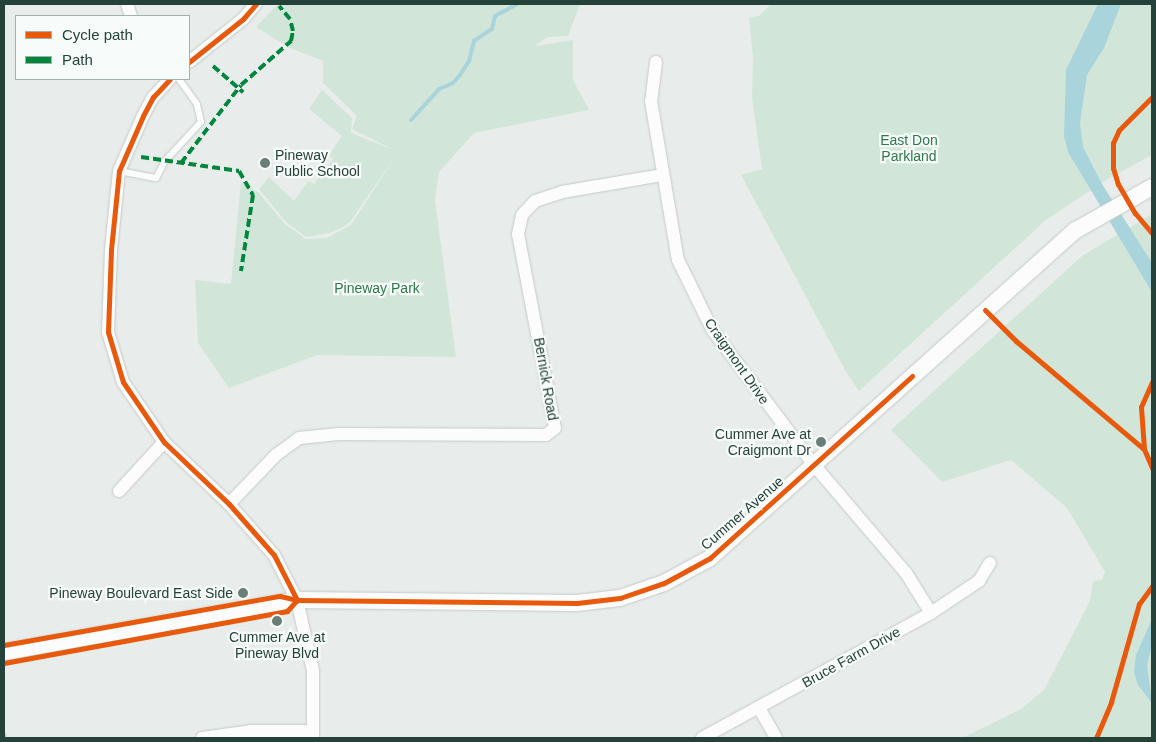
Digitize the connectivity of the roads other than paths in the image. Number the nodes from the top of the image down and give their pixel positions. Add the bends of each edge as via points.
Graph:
1 (256, 4) edge
2 (190, 61) edge
3 (656, 62) dead end
4 (169, 80) edge
5 (180, 80) edge
6 (119, 171) junction
7 (662, 175) junction
8 (1152, 187) edge
9 (164, 442) junction
10 (814, 465) junction
11 (119, 491) dead end
12 (229, 504) junction
13 (990, 563) dead end
14 (297, 600) junction
15 (931, 613) junction
16 (4, 652) edge
17 (758, 708) junction
18 (313, 735) edge
19 (202, 738) edge
20 (702, 738) edge
21 (776, 738) edge

1 - 2 street via 243,19
3 - 7 street, Craigmont Drive via 651,101
4 - 6 street via 146,110
5 - 6 lane via 197,104 200,122 165,161 156,178
6 - 9 street via 111,250 108,332 123,382
7 - 10 street, Craigmont Drive via 678,260 713,331
7 - 12 street, Bernick Road via 562,192 535,201 522,215 518,234 555,428 546,435 339,434 299,438 276,454
8 - 10 street, Cummer Avenue via 1076,230 1060,243
9 - 11 street
9 - 12 street
10 - 14 street, Cummer Avenue via 710,558 664,583 620,598 577,603
10 - 15 street, Craigmont Drive via 906,572
12 - 14 street via 274,555
13 - 15 street, Bruce Farm Drive via 979,581
14 - 16 street, Cummer Avenue
14 - 18 street via 314,671
15 - 17 street, Bruce Farm Drive
17 - 20 street, Bruce Farm Drive
17 - 21 street
18 - 19 street via 251,731

